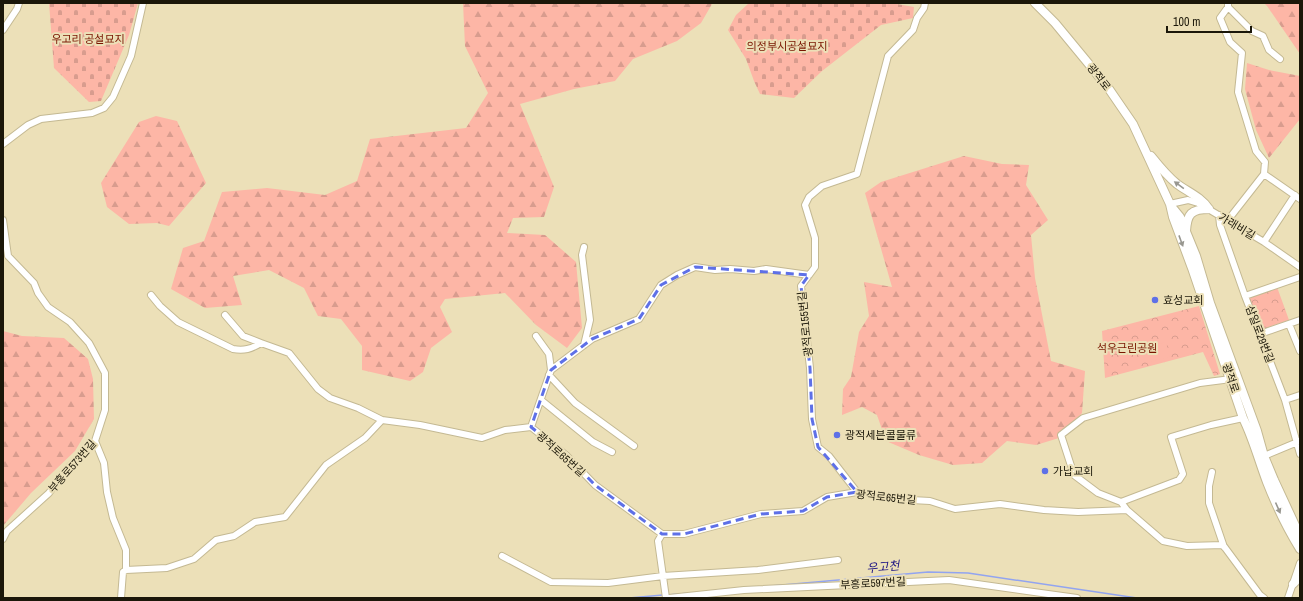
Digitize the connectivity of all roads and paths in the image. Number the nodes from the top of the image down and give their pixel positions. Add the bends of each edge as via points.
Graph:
1 (19, 3) edge
2 (143, 3) edge
3 (925, 3) edge
4 (1035, 3) edge
5 (1228, 5) edge
6 (3, 30) edge
7 (1280, 59) dead end
8 (3, 144) edge
9 (1146, 150) junction
10 (1264, 174) junction
11 (1297, 197) edge
12 (1170, 204) junction
13 (1209, 210) junction
14 (1219, 215) junction
15 (3, 220) edge
16 (1228, 220) junction
17 (1186, 234) junction
18 (1264, 242) junction
19 (584, 246) dead end
20 (1300, 267) edge
21 (809, 275) junction
22 (1300, 277) edge
23 (151, 295) dead end
24 (1245, 296) junction
25 (225, 315) dead end
26 (1300, 320) edge
27 (1289, 324) junction
28 (1260, 334) junction
29 (536, 336) dead end
30 (261, 344) junction
31 (584, 345) junction
32 (1300, 351) edge
33 (550, 373) junction
34 (1231, 379) junction
35 (1300, 395) edge
36 (541, 400) junction
37 (1285, 400) junction
38 (1244, 418) junction
39 (382, 420) junction
40 (531, 427) junction
41 (96, 441) junction
42 (1298, 442) edge
43 (634, 446) dead end
44 (612, 452) dead end
45 (1300, 454) edge
46 (1264, 456) junction
47 (1212, 472) dead end
48 (857, 492) junction
49 (1121, 502) junction
50 (1127, 510) junction
51 (662, 534) junction
52 (1300, 536) edge
53 (3, 539) edge
54 (1224, 547) junction
55 (1300, 549) edge
56 (502, 556) dead end
57 (838, 560) dead end
58 (1300, 563) edge
59 (126, 570) junction
60 (663, 577) junction
61 (1300, 579) edge
62 (1293, 584) junction
63 (669, 597) edge
64 (121, 598) edge
65 (1077, 598) edge
66 (1264, 598) edge
67 (1287, 598) edge

1 - 6 street
2 - 8 street via 131,56 114,97 104,108 92,113 41,119 28,125
3 - 21 street, 광적로155번길 via 913,30 888,56 857,174 822,186 809,197 805,206 815,238 815,267
4 - 9 main road, 광적로 via 1055,23 1109,89 1133,124
5 - 7 street via 1252,31 1263,36 1269,50
5 - 10 street via 1220,18 1230,42 1242,53 1238,92 1256,151 1265,162
9 - 12 main road, 광적로
13 -> 9 main road via 1201,200 1178,185
10 - 11 street
10 - 16 street
11 - 18 street
12 - 13 street, 가래비길 via 1191,200
12 - 17 main road, 광적로 via 1180,217
12 -> 34 main road, 광적로
13 - 14 street, 가래비길
13 - 17 main road via 1194,211 1190,214
14 - 16 street, 가래비길
14 - 24 street, 삼일로29번길 via 1220,225
15 - 41 street, 부흥로573번길 via 8,256 34,282 38,294 48,307 70,322 90,343 105,373 105,410
16 - 18 street, 가래비길
17 - 46 main road, 광적로 via 1196,256
18 - 20 street, 가래비길
19 - 31 street via 582,255 590,320
21 - 31 street via 766,269 714,270 695,267 661,285 639,319 592,339
21 - 48 street, 광적로155번길 via 801,286 810,368 812,419 818,447 829,456
22 - 24 street
23 - 30 street via 178,322 220,344 242,351
24 - 28 street, 삼일로29번길
25 - 30 street via 243,336
26 - 27 street
27 - 28 street
27 - 32 street
28 - 37 street, 삼일로29번길
29 - 33 street via 549,354
30 - 39 street, 광적로65번길 via 289,353 318,389 330,398
31 - 33 street
33 - 36 street, 광적로65번길
33 - 43 street via 575,403
34 - 38 main road, 광적로
34 - 49 street via 1200,382 1083,418 1061,434 1074,475 1098,493
35 - 37 street
36 - 40 street, 광적로65번길
36 - 44 street via 593,442
37 - 42 street, 삼일로29번길
38 - 49 street via 1172,437 1183,474 1179,480
38 -> 55 main road, 광적로 via 1270,489
39 - 40 street, 광적로65번길 via 482,438 505,430
39 - 59 street via 365,438 326,465 285,517 255,522 234,536 216,540 194,559 167,568
40 - 51 street, 광적로65번길 via 566,455 595,485
41 - 53 street, 부흥로573번길 via 64,472 49,493 7,531
41 - 59 street via 104,463 113,518 126,550
42 - 45 street, 삼일로29번길
42 - 46 street
46 - 52 main road, 광적로
47 - 54 street via 1209,503
48 - 50 street, 광적로65번길 via 894,499 930,501 955,508 1000,504 1078,512
48 - 51 street, 광적로65번길 via 828,497 803,511 760,514 684,534
49 - 50 street
50 - 54 street via 1163,541 1187,546
51 - 60 street via 658,541
54 - 66 street
56 - 60 street via 551,582 608,583
57 - 60 street via 758,570
58 - 62 street
59 - 64 street via 123,572
60 - 63 street
61 - 62 main road
62 - 67 street
63 - 65 street, 부흥로597번길 via 744,590 950,580

